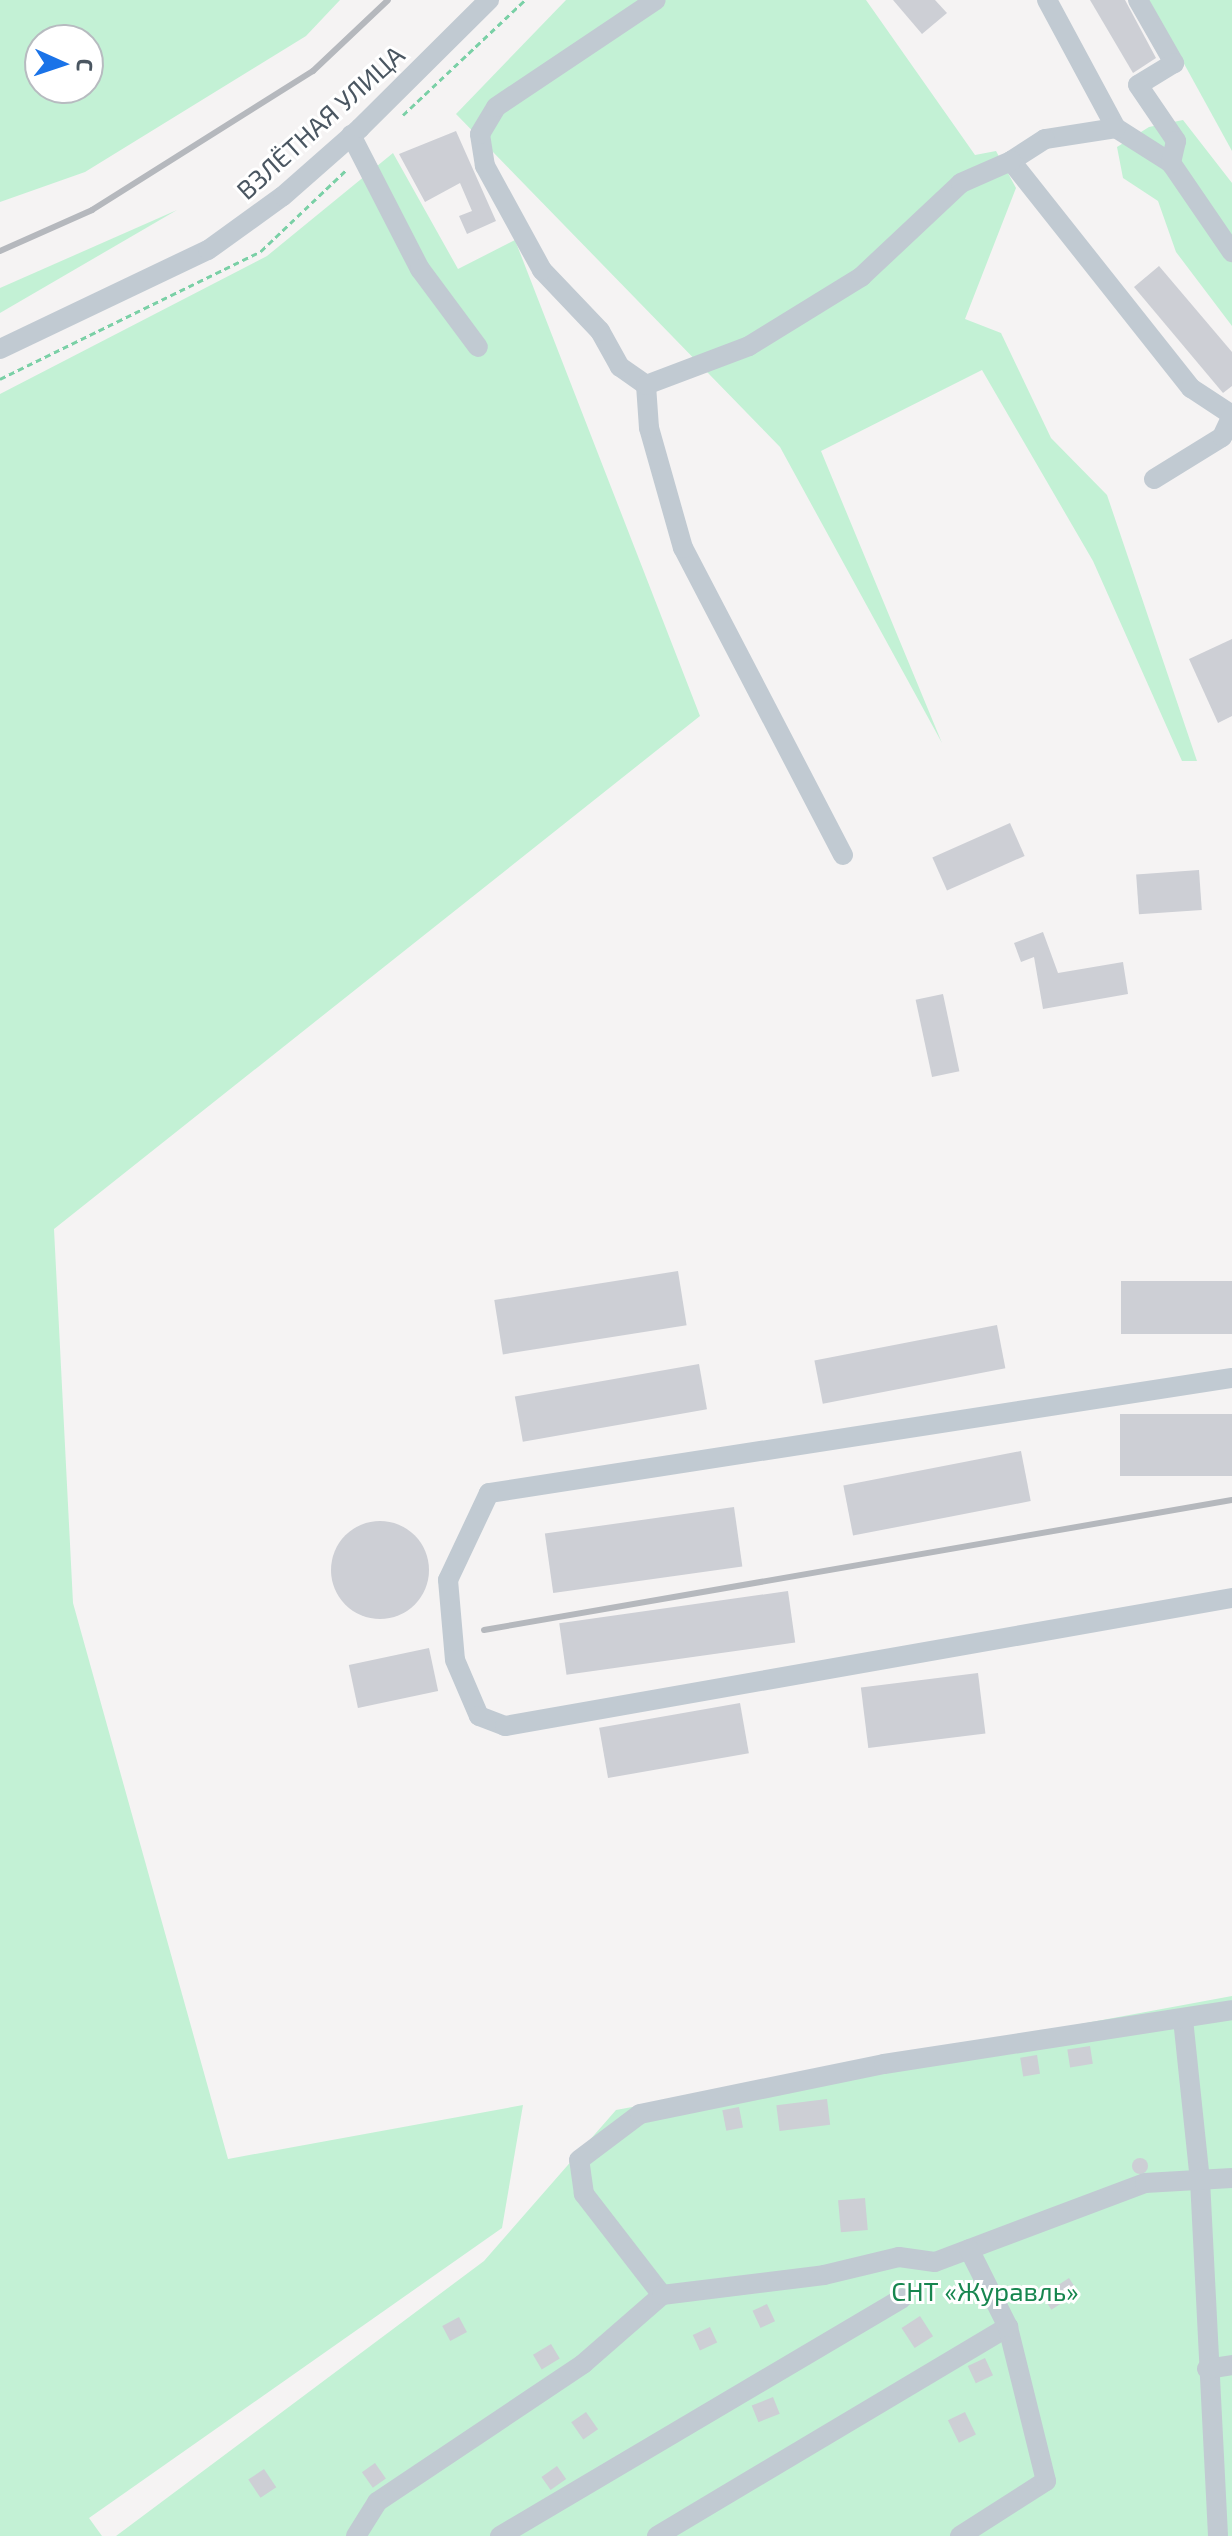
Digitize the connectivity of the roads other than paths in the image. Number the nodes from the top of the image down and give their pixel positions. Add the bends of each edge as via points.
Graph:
1 (489, 0) edge
2 (656, 0) edge
3 (1047, 0) edge
4 (1138, 0) edge
5 (1116, 128) junction
6 (351, 135) junction
7 (1011, 161) junction
8 (1171, 163) junction
9 (1232, 252) edge
10 (478, 347) dead end
11 (0, 349) edge
12 (646, 385) junction
13 (1232, 415) edge
14 (1154, 479) dead end
15 (843, 855) dead end
16 (1232, 1378) edge
17 (1232, 1598) edge
18 (1232, 2010) edge
19 (1183, 2019) junction
20 (1232, 2178) edge
21 (1200, 2180) junction
22 (969, 2249) junction
23 (662, 2295) junction
24 (902, 2298) dead end
25 (1008, 2327) junction
26 (1232, 2365) edge
27 (1207, 2369) junction
28 (356, 2536) edge
29 (500, 2536) edge
30 (657, 2536) edge
31 (960, 2536) edge
32 (1218, 2536) edge

1 - 6 street, ВЗЛЁТНАЯ УЛИЦА
2 - 12 street via 496,107 480,134 485,166 542,270 600,331 620,367
3 - 5 street
4 - 8 street via 1174,63 1138,85 1176,141
5 - 7 street via 1045,139
5 - 8 street
6 - 10 street via 420,269
6 - 11 street, ВЗЛЁТНАЯ УЛИЦА via 283,196 208,250
7 - 12 street via 961,183 861,277 749,346
7 - 13 street via 1191,388
8 - 9 street
12 - 15 street via 649,428 683,548
13 - 14 street via 1222,437
16 - 17 street via 489,1493 448,1580 455,1660 479,1716 505,1726
18 - 19 street
19 - 21 street
19 - 23 street via 884,2064 640,2114 579,2160 584,2194
20 - 21 street
21 - 22 street via 1145,2183
21 - 27 street
22 - 23 street via 935,2262 899,2257 824,2275
22 - 25 street
23 - 28 street via 583,2364 377,2502
24 - 29 street
25 - 30 street
25 - 31 street via 1046,2481
26 - 27 street
27 - 32 street

